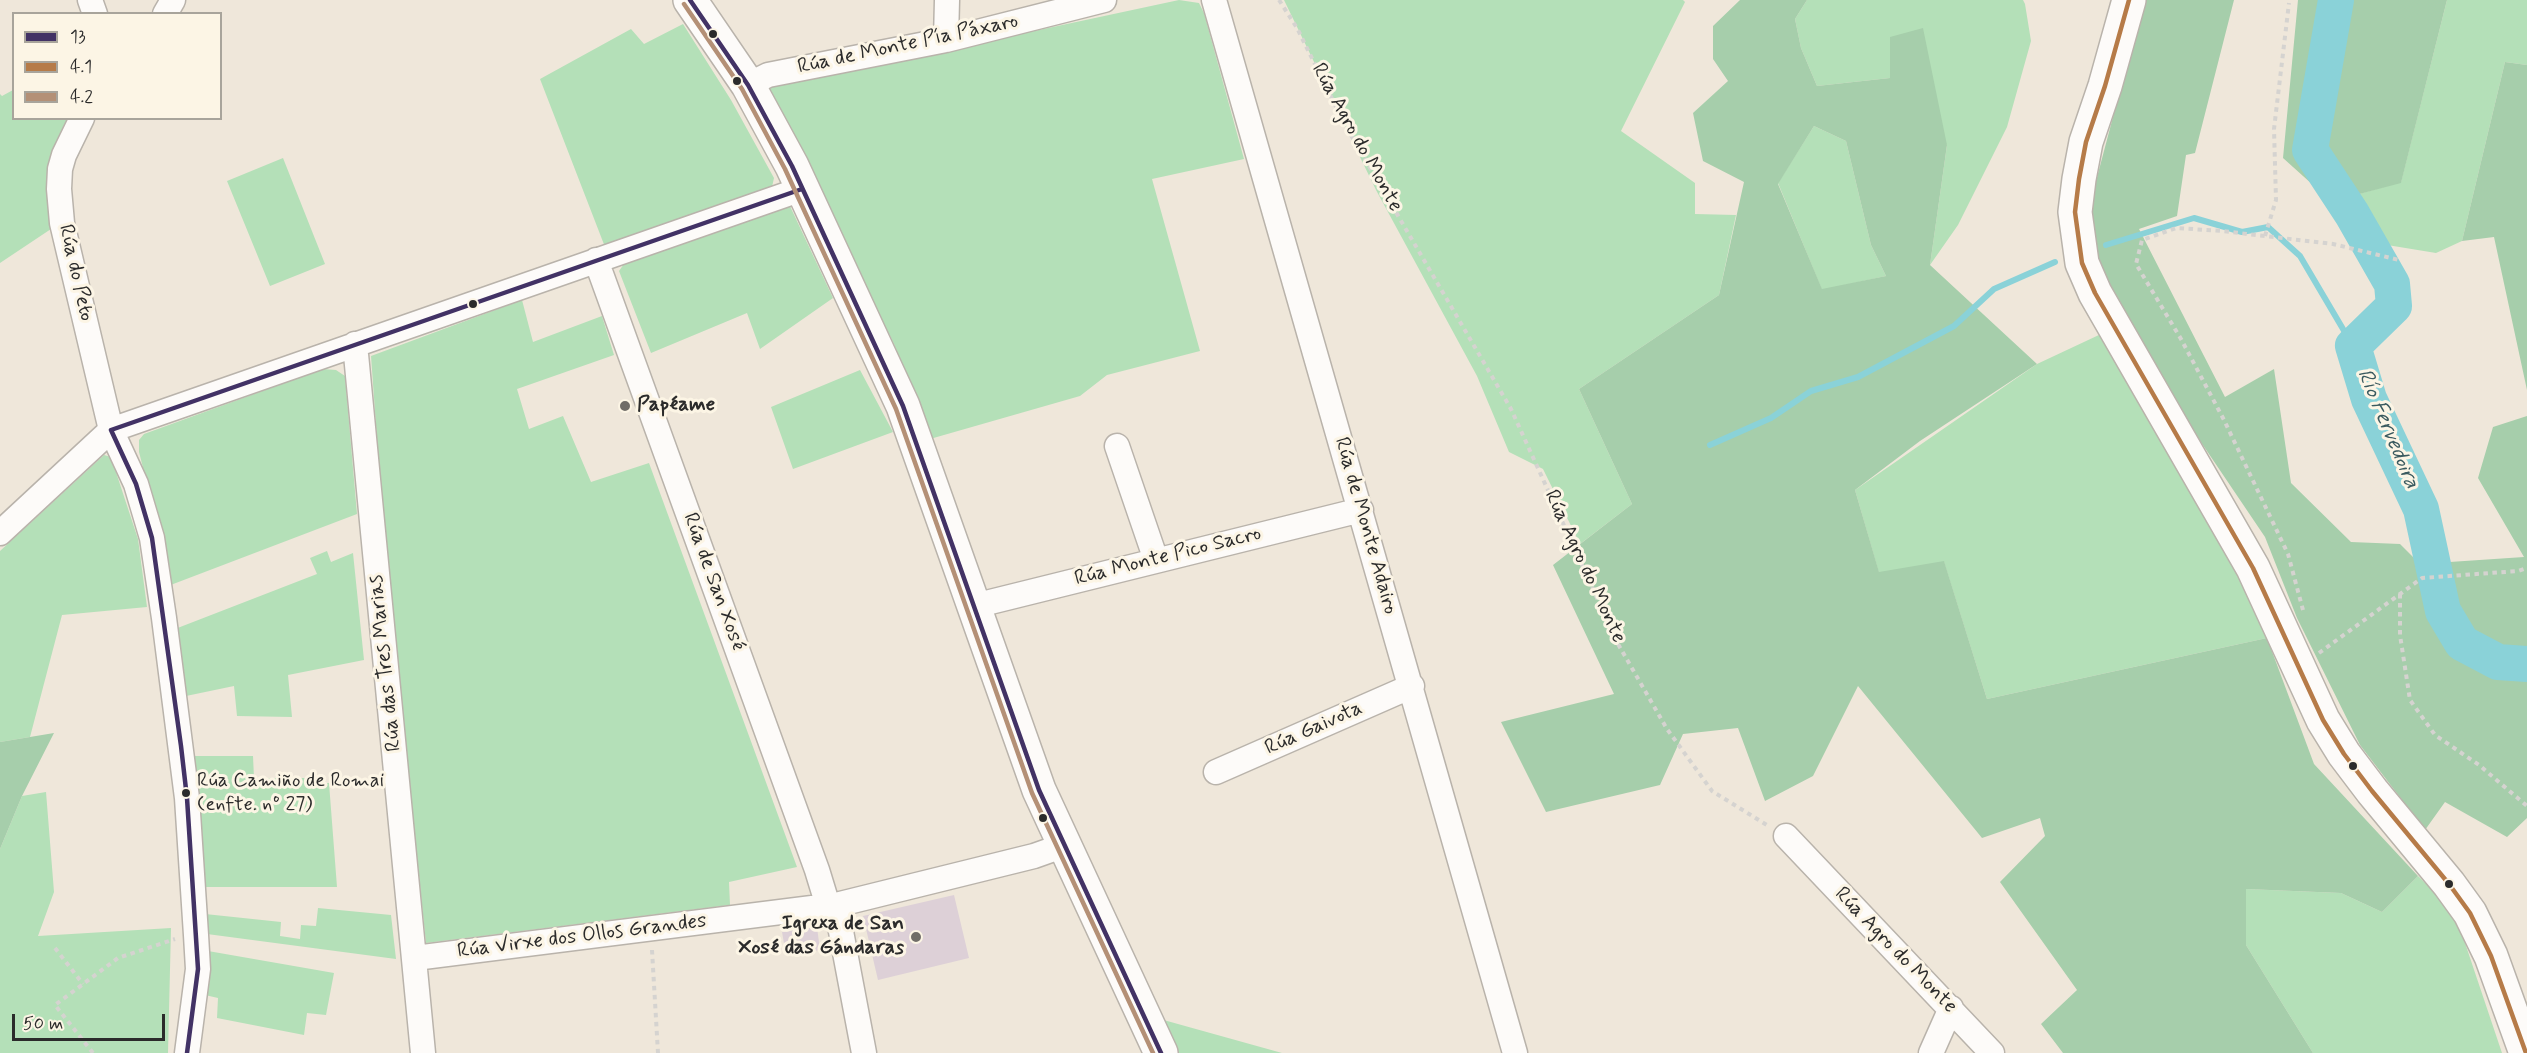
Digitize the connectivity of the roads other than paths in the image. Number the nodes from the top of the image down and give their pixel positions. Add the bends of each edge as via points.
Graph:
1 (690, 0) edge
2 (947, 0) edge
3 (1104, 0) edge
4 (1214, 0) edge
5 (2129, 0) edge
6 (946, 40) junction
7 (748, 85) junction
8 (81, 120) edge
9 (802, 189) junction
10 (596, 260) junction
11 (355, 344) junction
12 (111, 430) junction
13 (1117, 446) dead end
14 (1361, 510) junction
15 (0, 533) edge
16 (1155, 560) junction
17 (974, 606) junction
18 (1412, 686) junction
19 (1216, 772) dead end
20 (1786, 836) road end
21 (1065, 845) junction
22 (832, 905) junction
23 (415, 958) junction
24 (1951, 1008) junction
25 (187, 1053) edge
26 (423, 1053) edge
27 (864, 1053) edge
28 (1161, 1053) edge
29 (1515, 1053) edge
30 (1931, 1053) edge
31 (1992, 1053) edge
32 (2526, 1053) edge

1 - 7 main road
2 - 6 street
3 - 6 street, Rúa de Monte Pía Páxaro
4 - 14 street, Rúa de Monte Adairo
5 - 32 main road via 2086,142 2079,179 2075,212 2082,263 2112,324 2253,568 2324,720 2344,754 2470,913 2491,956
6 - 7 street, Rúa de Monte Pía Páxaro via 768,75
7 - 9 main road
8 - 12 street, Rúa do Peto via 60,170 62,223
9 - 10 street
9 - 17 main road via 903,406
10 - 11 street
10 - 22 street, Rúa de San Xosé
11 - 12 street
11 - 23 street, Rúa das Tres Marias
12 - 15 street
12 - 25 street, Rúa do Peto via 136,484 152,538 184,768 198,969
13 - 16 street
14 - 16 street, Rúa Monte Pico Sacro
14 - 18 street, Rúa de Monte Adairo
16 - 17 street, Rúa Monte Pico Sacro
17 - 21 main road via 1040,790
18 - 19 street, Rúa Gaivota
18 - 29 street, Rúa de Monte Adairo
20 - 24 street, Rúa Agro do Monte
21 - 22 street, Rúa Virxe dos Ollos Grandes
21 - 28 main road
22 - 23 street, Rúa Virxe dos Ollos Grandes
22 - 27 street, Rúa de San Xosé
23 - 26 street, Rúa das Tres Marias
24 - 30 street
24 - 31 street, Rúa Agro do Monte

